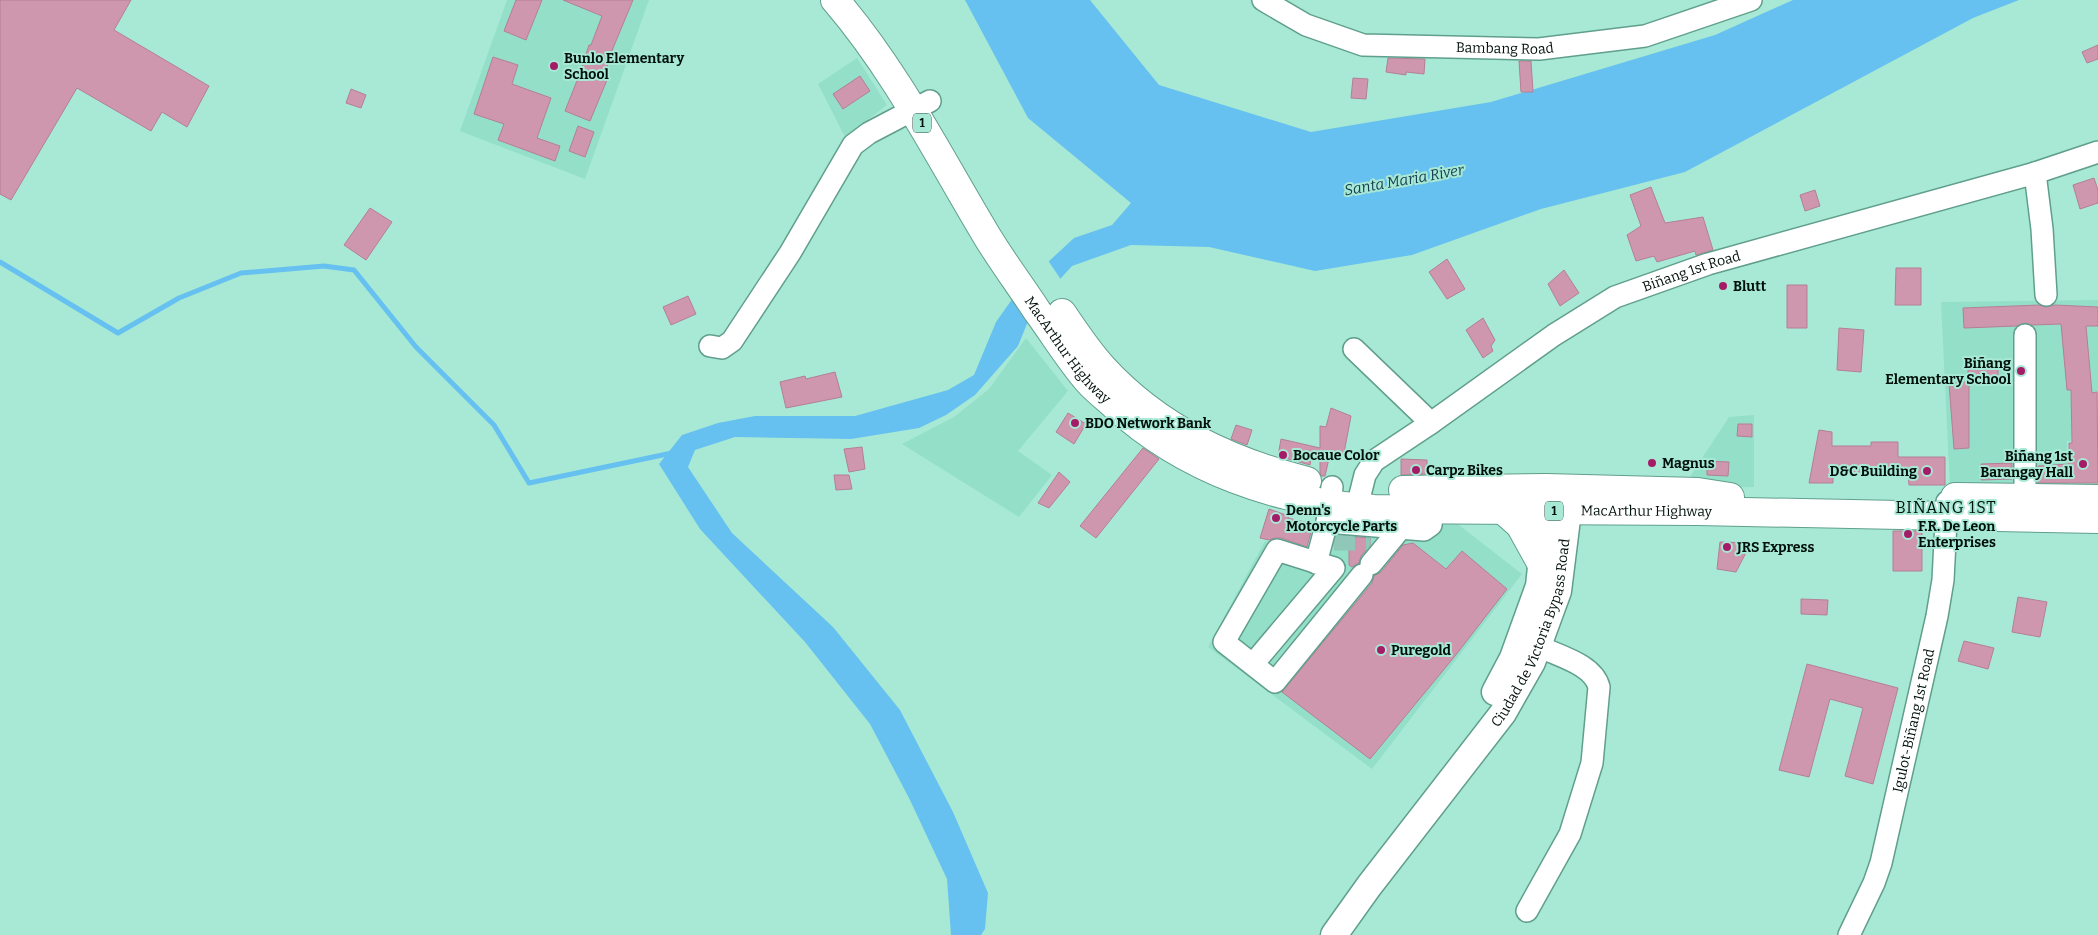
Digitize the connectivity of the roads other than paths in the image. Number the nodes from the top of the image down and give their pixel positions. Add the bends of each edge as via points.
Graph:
1 (835, 0) edge
2 (859, 0) edge
3 (1263, 0) edge
4 (1751, 0) edge
5 (922, 106) junction
6 (2098, 152) edge
7 (2035, 173) junction
8 (2046, 295) dead end
9 (2025, 335) dead end
10 (710, 346) dead end
11 (1354, 349) dead end
12 (1431, 423) junction
13 (2025, 498) junction
14 (1359, 499) junction
15 (1435, 499) junction
16 (2098, 499) edge
17 (1557, 500) junction
18 (1947, 507) junction
19 (1502, 509) junction
20 (1329, 518) junction
21 (2098, 519) edge
22 (1387, 537) junction
23 (1542, 562) junction
24 (1316, 563) junction
25 (1538, 646) junction
26 (1254, 664) junction
27 (1464, 764) junction
28 (1527, 911) dead end
29 (1334, 935) edge
30 (1848, 935) edge

1 - 5 highway, MacArthur Highway / 1
2 - 5 highway, MacArthur Highway / 1 via 883,30
3 - 4 street, Bambang Road via 1306,25 1363,45 1540,49 1645,36
5 - 10 street via 869,132 853,145 790,253 732,341 722,348
5 - 20 highway, MacArthur Highway / 1 via 1006,248 1069,341 1088,381 1135,424 1184,456
6 - 7 street, Biñang 1st Road
7 - 8 street
7 - 12 street, Biñang 1st Road via 1708,264 1615,297 1554,335
9 - 13 street
11 - 12 street
12 - 14 street, Biñang 1st Road via 1374,461
13 - 16 highway, MacArthur Highway / 1
13 - 18 highway, MacArthur Highway / 1
14 - 15 highway, MacArthur Highway / 1
14 - 20 highway, MacArthur Highway / 1
15 - 17 highway, MacArthur Highway / 1
15 - 19 highway, MacArthur Highway / 1
15 - 22 street via 1431,525 1424,530
17 - 18 highway, MacArthur Highway / 1 via 1697,511
17 - 19 highway, MacArthur Highway / 1
17 - 23 main road, Ciudad de Victoria Bypass Road
17 - 25 main road, Ciudad de Victoria Bypass Road via 1558,591
18 - 21 highway, MacArthur Highway / 1
18 - 30 street, Igulot-Biñang 1st Road via 1943,580 1937,616 1881,863
19 - 23 highway via 1520,525
20 - 22 street
20 - 24 street
22 - 26 street via 1366,570 1275,682
23 - 27 main road, Ciudad de Victoria Bypass Road via 1539,586 1513,658 1478,726
24 - 26 street via 1334,568
24 - 26 street via 1277,550 1224,642
25 - 27 main road, Ciudad de Victoria Bypass Road via 1503,713
25 - 28 street via 1584,668 1597,677 1600,687 1592,763 1570,834
27 - 29 main road, Ciudad de Victoria Bypass Road

